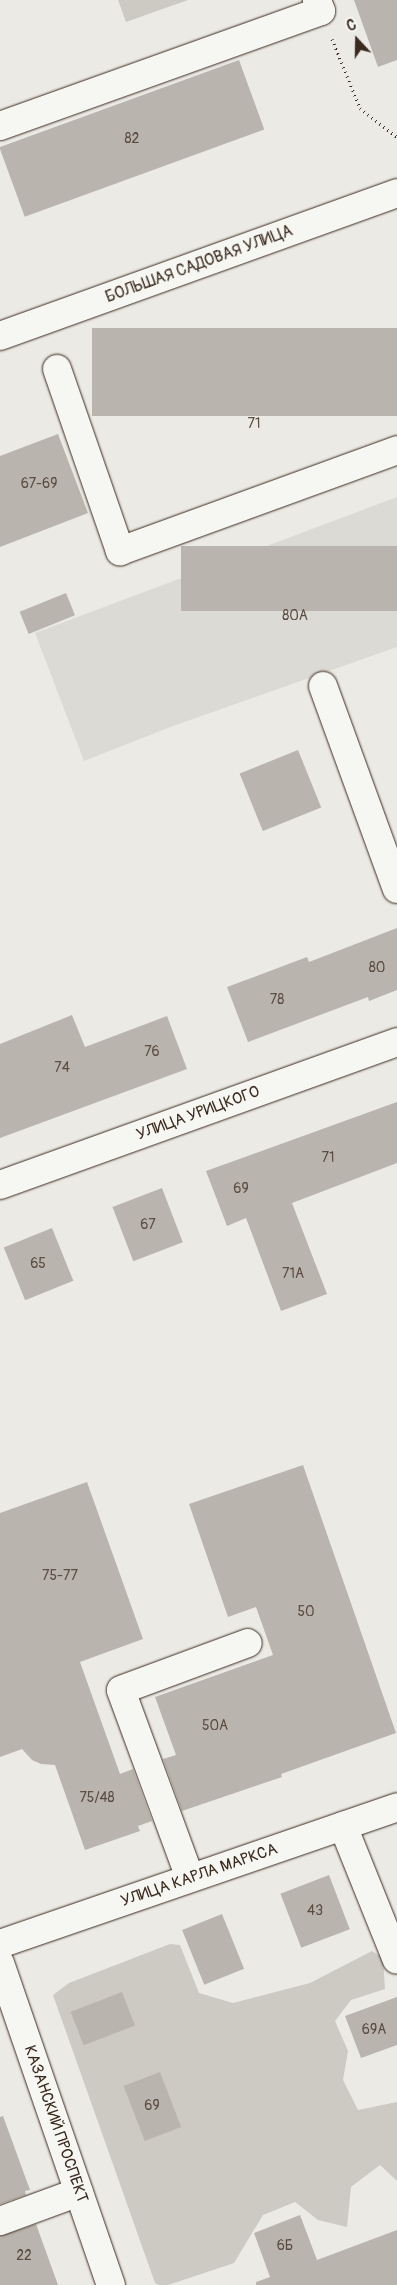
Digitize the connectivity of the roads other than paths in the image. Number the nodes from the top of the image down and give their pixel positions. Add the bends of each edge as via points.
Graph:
1 (319, 5) edge
2 (0, 126) edge
3 (397, 193) edge
4 (0, 336) edge
5 (57, 369) dead end
6 (397, 450) edge
7 (323, 686) dead end
8 (397, 889) edge
9 (397, 1042) edge
10 (0, 1184) edge
11 (248, 1643) dead end
12 (397, 1806) edge
13 (343, 1826) junction
14 (190, 1878) junction
15 (0, 1944) edge
16 (397, 1960) edge
17 (0, 1963) edge
18 (79, 2192) junction
19 (0, 2221) edge
20 (111, 2285) edge

1 - 2 main road
3 - 4 main road, БОЛЬШАЯ САДОВАЯ УЛИЦА
5 - 6 main road via 120,551
7 - 8 main road
9 - 10 main road, УЛИЦА УРИЦКОГО
11 - 14 main road via 121,1690
12 - 13 main road, УЛИЦА КАРЛА МАРКСА
13 - 14 main road, УЛИЦА КАРЛА МАРКСА
13 - 16 main road
14 - 15 main road, УЛИЦА КАРЛА МАРКСА
17 - 18 main road, КАЗАНСКИЙ ПРОСПЕКТ
18 - 19 main road
18 - 20 main road, КАЗАНСКИЙ ПРОСПЕКТ

